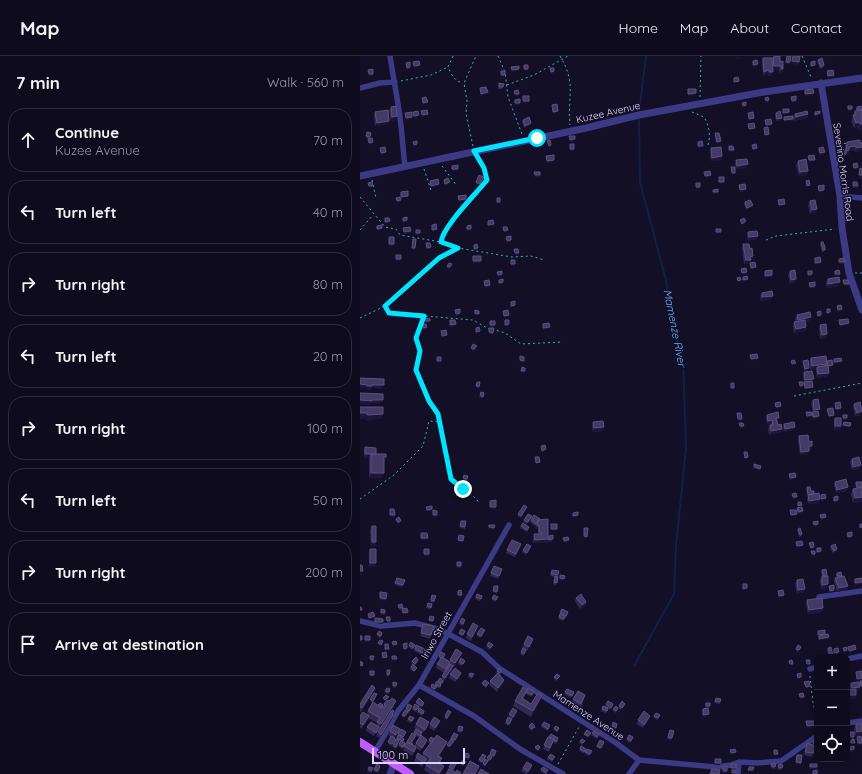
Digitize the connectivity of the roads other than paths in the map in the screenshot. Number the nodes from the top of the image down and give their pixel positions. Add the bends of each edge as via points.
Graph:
1 (390, 56) edge
2 (862, 78) edge
3 (395, 82) junction
4 (818, 84) junction
5 (360, 88) edge
6 (405, 166) junction
7 (360, 176) edge
8 (840, 196) junction
9 (862, 198) edge
10 (862, 310) edge
11 (509, 525) dead end
12 (862, 591) edge
13 (819, 597) edge
14 (360, 620) edge
15 (448, 634) junction
16 (862, 656) edge
17 (850, 658) edge
18 (814, 668) edge
19 (810, 669) road end
20 (419, 684) junction
21 (862, 721) edge
22 (850, 723) edge
23 (814, 738) edge
24 (360, 742) edge
25 (375, 752) junction
26 (639, 760) junction
27 (739, 762) junction
28 (394, 764) junction
29 (390, 774) edge
30 (410, 774) edge
31 (563, 774) edge
32 (628, 774) edge
33 (738, 774) edge

1 - 3 street
2 - 4 street, Kuzee Avenue
3 - 5 street
3 - 6 street
4 - 6 street, Kuzee Avenue via 639,115
4 - 8 street, Severino Morris Road
6 - 7 street, Kuzee Avenue
8 - 9 street
8 - 10 street, Severino Morris Road via 849,273
11 - 15 street, Iriwo Street
12 - 13 street
14 - 15 street, Mamenze Avenue via 381,626 415,623
15 - 20 street, Iriwo Street
15 - 26 street, Mamenze Avenue via 482,652 499,668
16 - 17 street
18 - 19 street
20 - 25 street, Iriwo Street via 398,711
20 - 31 street via 474,716 520,749
21 - 22 street
23 - 27 street, Mamenze Avenue via 781,761
24 - 25 main road
25 - 28 main road
26 - 27 street, Mamenze Avenue via 715,767
26 - 32 street
27 - 33 street
28 - 29 street
28 - 30 main road

